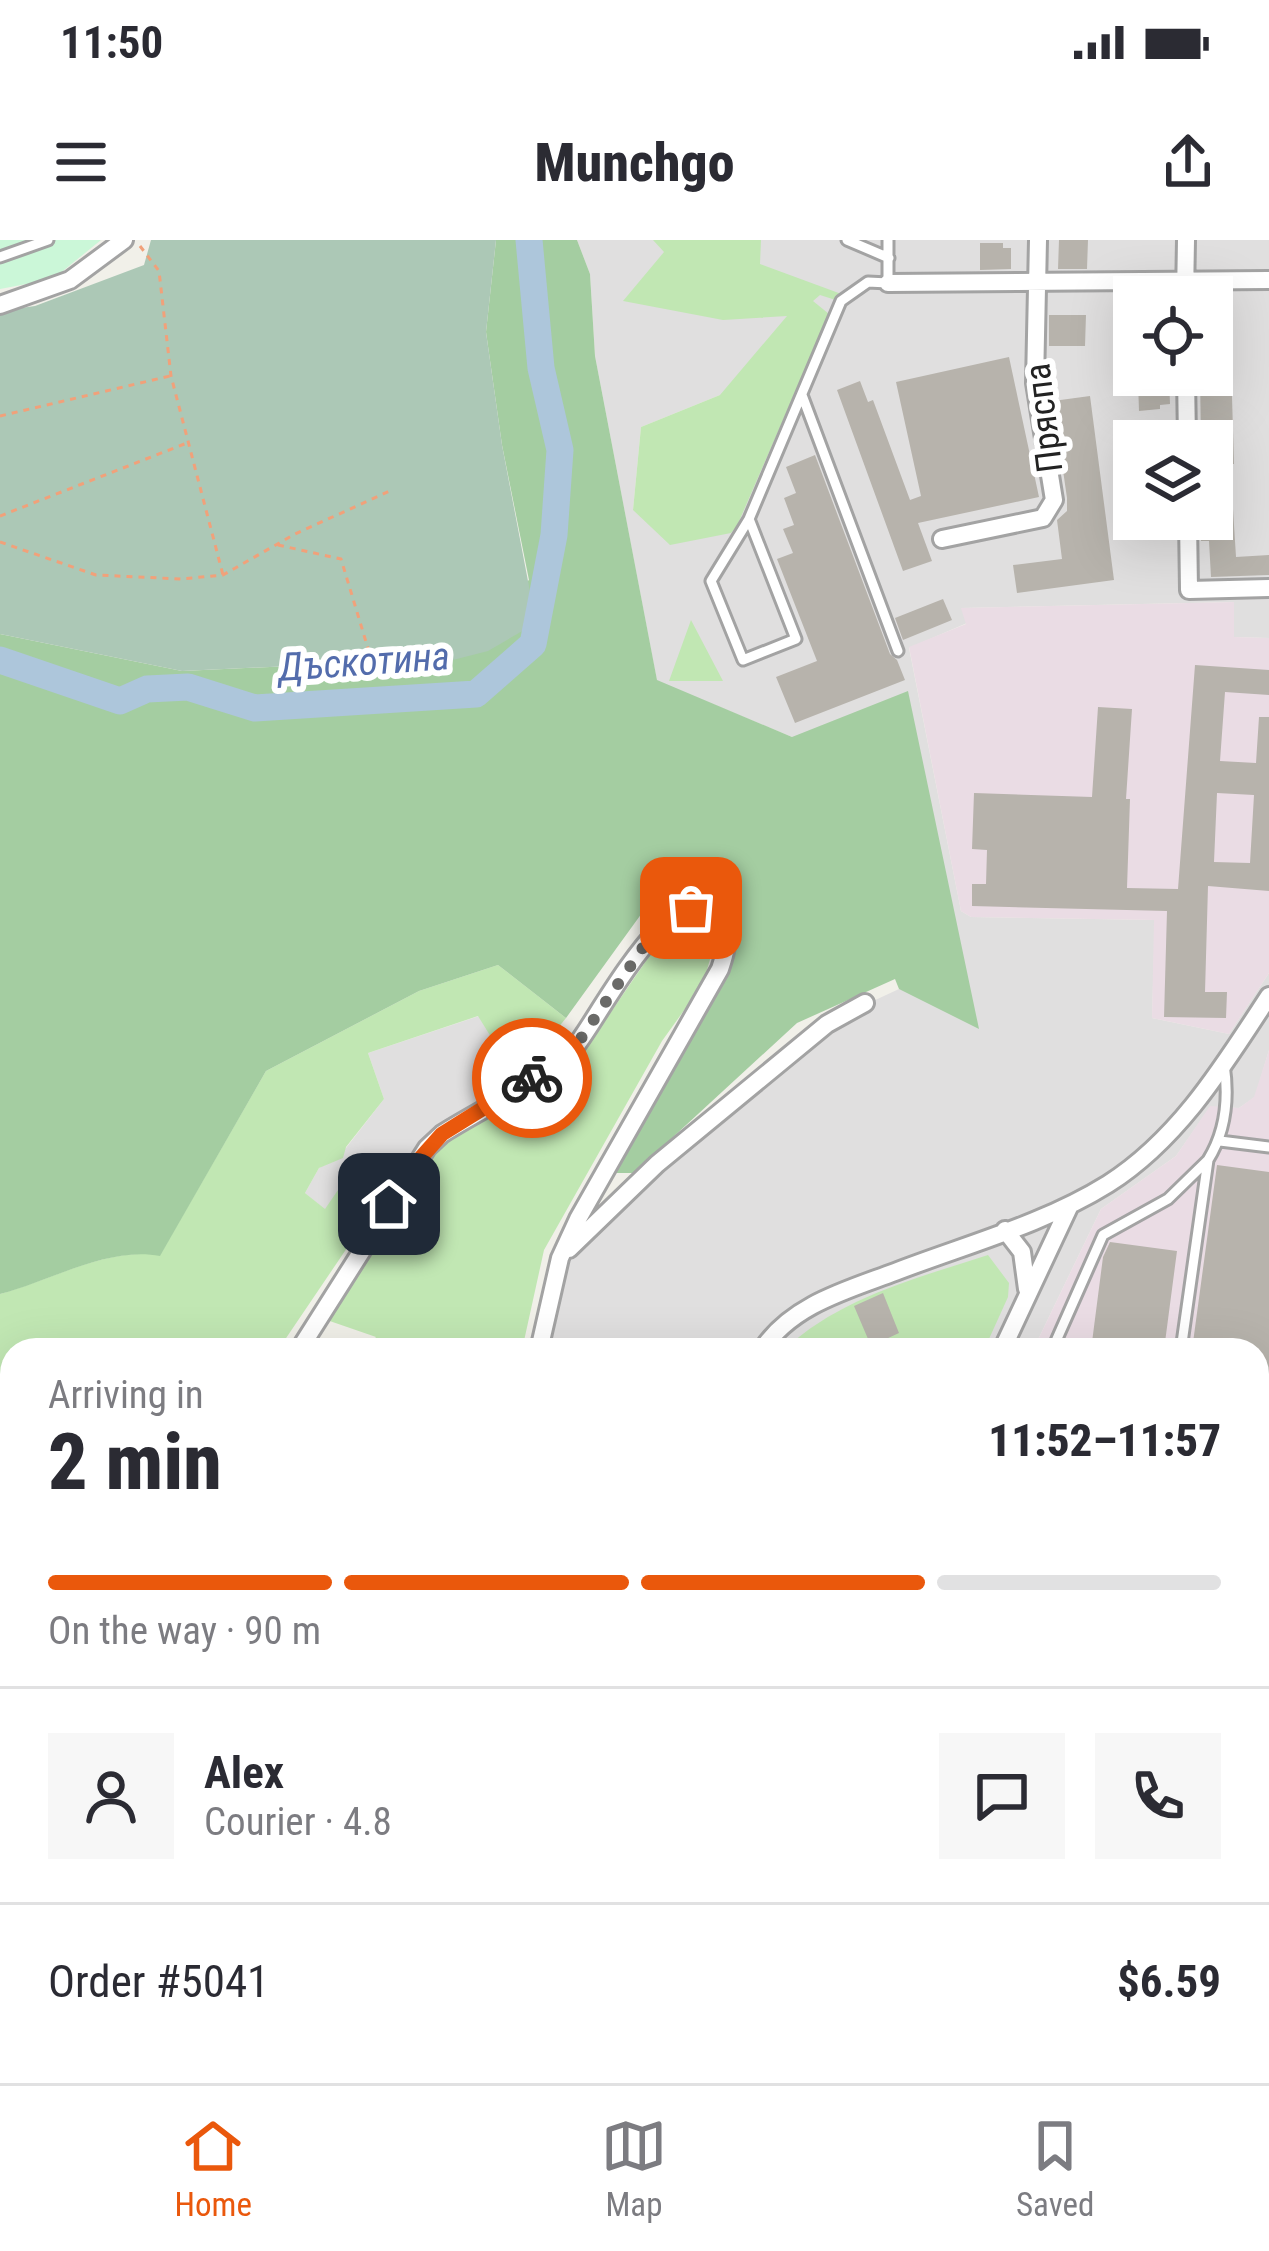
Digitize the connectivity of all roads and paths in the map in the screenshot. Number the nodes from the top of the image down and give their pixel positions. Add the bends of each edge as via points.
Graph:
1 (48, 240) edge
2 (124, 240) edge
3 (135, 240) edge
4 (847, 240) edge
5 (888, 240) edge
6 (1038, 240) edge
7 (1186, 240) edge
8 (0, 257) edge
9 (889, 258) junction
10 (1185, 276) edge
11 (1269, 280) edge
12 (888, 283) junction
13 (1037, 284) junction
14 (1233, 284) edge
15 (1113, 287) edge
16 (6, 304) edge
17 (172, 376) junction
18 (802, 395) junction
19 (0, 416) edge
20 (189, 443) junction
21 (392, 490) dead end
22 (0, 516) edge
23 (749, 519) junction
24 (942, 539) dead end
25 (1188, 540) edge
26 (0, 542) edge
27 (276, 544) junction
28 (223, 575) junction
29 (1269, 588) edge
30 (898, 651) dead end
31 (370, 655) dead end
32 (1269, 996) edge
33 (865, 1003) dead end
34 (1225, 1064) junction
35 (1220, 1141) junction
36 (1269, 1148) edge
37 (1208, 1160) junction
38 (1070, 1205) junction
39 (1005, 1230) junction
40 (560, 1258) junction
41 (1025, 1299) junction
42 (307, 1338) edge
43 (542, 1338) edge
44 (774, 1338) edge
45 (1007, 1338) edge
46 (1057, 1338) edge
47 (1183, 1338) edge

1 - 8 lane
2 - 16 street via 70,280
3 - 17 path via 159,271
4 - 9 lane
5 - 9 lane
6 - 13 street, Пряспа
7 - 10 street
9 - 12 lane
11 - 14 street
12 - 13 street
12 - 18 lane via 868,282 841,301
13 - 15 street
13 - 24 street, Пряспа via 1035,383 1054,500 1043,518
17 - 19 path
17 - 20 path
18 - 23 lane
18 - 30 lane
20 - 22 path
20 - 28 path
21 - 27 path
23 - 23 lane via 711,581 743,660 796,639
25 - 29 street via 1189,590
26 - 28 path via 96,575
27 - 28 path
27 - 31 path via 341,559
32 - 34 street
33 - 40 street via 827,1024 657,1164
34 - 35 lane
34 - 38 street via 1156,1148
35 - 36 lane
35 - 37 lane
37 - 46 lane via 1168,1199 1103,1235
37 - 47 lane
38 - 39 street
38 - 41 street
39 - 41 street via 1025,1264
39 - 44 street via 802,1310
40 - 42 street via 720,969 725,934 707,910 691,908 657,927 573,1050 427,1148
40 - 43 street
41 - 45 street

